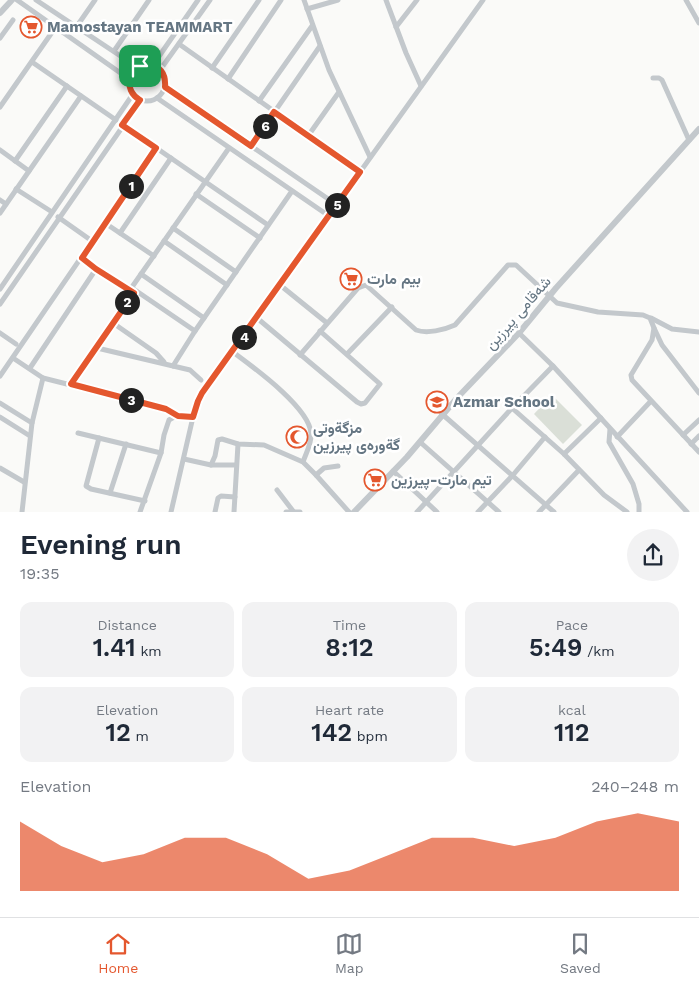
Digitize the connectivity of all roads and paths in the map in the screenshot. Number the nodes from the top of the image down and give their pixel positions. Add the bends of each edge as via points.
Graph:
1 (12, 0) edge
2 (17, 0) edge
3 (36, 0) edge
4 (95, 0) edge
5 (149, 0) edge
6 (198, 0) edge
7 (210, 0) edge
8 (259, 0) edge
9 (281, 0) edge
10 (304, 0) edge
11 (338, 0) edge
12 (417, 0) edge
13 (483, 0) edge
14 (686, 0) edge
15 (388, 2) edge
16 (307, 9) junction
17 (0, 13) edge
18 (13, 20) dead end
19 (699, 23) edge
20 (77, 26) junction
21 (312, 26) junction
22 (55, 28) junction
23 (396, 28) junction
24 (0, 38) edge
25 (178, 44) junction
26 (320, 46) junction
27 (114, 51) junction
28 (32, 62) junction
29 (153, 65) junction
30 (137, 67) junction
31 (212, 68) junction
32 (160, 70) junction
33 (654, 78) dead end
34 (129, 79) junction
35 (228, 79) junction
36 (67, 86) junction
37 (421, 86) junction
38 (165, 87) junction
39 (339, 92) junction
40 (133, 94) junction
41 (81, 96) junction
42 (157, 98) junction
43 (140, 100) junction
44 (259, 101) junction
45 (0, 108) edge
46 (274, 112) junction
47 (116, 120) junction
48 (122, 125) junction
49 (699, 129) edge
50 (308, 136) junction
51 (689, 140) junction
52 (251, 146) junction
53 (156, 148) junction
54 (229, 148) junction
55 (0, 150) edge
56 (370, 157) junction
57 (171, 158) junction
58 (15, 161) junction
59 (29, 171) junction
60 (360, 172) junction
61 (205, 182) junction
62 (16, 189) junction
63 (292, 191) junction
64 (196, 194) junction
65 (62, 197) junction
66 (0, 200) edge
67 (69, 202) junction
68 (6, 204) junction
69 (337, 205) junction
70 (52, 212) junction
71 (0, 213) edge
72 (329, 216) junction
73 (58, 218) junction
74 (105, 222) junction
75 (268, 225) junction
76 (173, 228) junction
77 (120, 233) junction
78 (260, 238) junction
79 (92, 241) junction
80 (164, 241) junction
81 (154, 256) junction
82 (82, 258) junction
83 (96, 269) junction
84 (236, 272) junction
85 (141, 274) junction
86 (227, 284) junction
87 (280, 285) junction
88 (0, 289) edge
89 (133, 290) junction
90 (549, 296) junction
91 (0, 304) edge
92 (392, 307) junction
93 (204, 318) junction
94 (257, 318) junction
95 (650, 318) junction
96 (113, 322) junction
97 (327, 323) junction
98 (654, 328) junction
99 (195, 331) junction
100 (320, 331) junction
101 (699, 332) edge
102 (0, 333) edge
103 (519, 333) junction
104 (16, 344) dead end
105 (96, 348) junction
106 (233, 352) junction
107 (347, 354) junction
108 (300, 355) junction
109 (13, 358) junction
110 (166, 363) junction
111 (173, 366) junction
112 (553, 366) junction
113 (30, 368) junction
114 (0, 376) edge
115 (43, 378) junction
116 (201, 380) dead end
117 (71, 384) junction
118 (699, 393) edge
119 (651, 401) junction
120 (0, 403) edge
121 (512, 408) junction
122 (442, 414) junction
123 (178, 416) junction
124 (0, 417) edge
125 (193, 417) junction
126 (600, 418) junction
127 (699, 420) edge
128 (32, 423) junction
129 (610, 429) junction
130 (78, 433) dead end
131 (683, 435) junction
132 (30, 436) junction
133 (699, 436) edge
134 (545, 437) junction
135 (617, 437) junction
136 (99, 438) junction
137 (420, 442) junction
138 (126, 444) junction
139 (238, 444) junction
140 (478, 444) junction
141 (691, 444) junction
142 (699, 452) edge
143 (161, 453) junction
144 (564, 454) junction
145 (184, 459) junction
146 (303, 462) junction
147 (211, 465) junction
148 (236, 465) junction
149 (338, 466) dead end
150 (0, 468) edge
151 (579, 470) junction
152 (393, 471) junction
153 (454, 472) junction
154 (316, 474) junction
155 (513, 475) junction
156 (24, 482) junction
157 (277, 490) dead end
158 (110, 493) junction
159 (235, 497) junction
160 (145, 501) junction
161 (426, 502) junction
162 (487, 502) junction
163 (546, 505) junction
164 (293, 511) edge
165 (22, 512) edge
166 (140, 512) edge
167 (171, 512) edge
168 (215, 512) edge
169 (234, 512) edge
170 (286, 512) edge
171 (300, 512) edge
172 (349, 512) edge
173 (354, 512) edge
174 (417, 512) edge
175 (437, 512) edge
176 (478, 512) edge
177 (498, 512) edge
178 (539, 512) edge
179 (554, 512) edge
180 (627, 512) edge
181 (639, 512) edge
182 (687, 512) edge

1 - 17 street
2 - 22 street
3 - 20 street
4 - 20 street
5 - 27 street
6 - 29 street
7 - 25 street
8 - 31 street
9 - 35 street
10 - 16 street
11 - 16 street
12 - 23 street
13 - 37 street
14 - 19 street
15 - 23 street
16 - 21 street
18 - 24 street
20 - 27 street
21 - 26 street
21 - 44 street
22 - 28 street
22 - 34 street
23 - 37 street
25 - 31 street
25 - 32 street
26 - 39 street
26 - 46 street
27 - 30 street
28 - 36 street
28 - 45 street
29 - 30 street
29 - 32 street
30 - 34 street
31 - 35 street
32 - 38 street via 165,76
33 - 51 street via 662,80
34 - 40 street
35 - 44 street
36 - 41 street
36 - 58 street
37 - 56 street
38 - 42 street
38 - 52 street
39 - 50 street
39 - 56 street
40 - 43 street
40 - 47 street
41 - 47 street
41 - 59 street
42 - 43 street
42 - 54 street
43 - 48 street
44 - 46 street
46 - 50 street
46 - 52 street
47 - 65 street
48 - 53 street
48 - 67 street
49 - 51 street, شەقامی پیرزین
50 - 60 street
51 - 90 street, شەقامی پیرزین
52 - 69 street
53 - 57 street
53 - 74 street
54 - 61 street
54 - 63 street
55 - 58 street
56 - 60 street
57 - 61 street
57 - 77 street
58 - 59 street
59 - 62 street
60 - 69 street
61 - 64 street
61 - 75 street
62 - 68 street
62 - 70 street
63 - 72 street
63 - 75 street
64 - 76 street
64 - 78 street
65 - 67 street
65 - 70 street
66 - 68 street
67 - 73 street
68 - 71 street
69 - 72 street
70 - 88 street
72 - 87 street
73 - 79 street
73 - 91 street
74 - 77 street
74 - 79 street
75 - 78 street
76 - 80 street
76 - 84 street
77 - 81 street
78 - 84 street
79 - 82 street
80 - 81 street
80 - 86 street
81 - 85 street
82 - 83 street
82 - 109 street
83 - 89 street
83 - 113 street
84 - 86 street
85 - 89 street
85 - 93 street
86 - 93 street
87 - 94 street
87 - 97 street
89 - 96 street
89 - 99 street
90 - 92 street via 516,265 508,265 456,325 416,330
90 - 95 street via 557,303 598,312
90 - 103 street, شەقامی پیرزین
92 - 97 street via 366,285 354,290
92 - 107 street
93 - 99 street
94 - 106 street
94 - 108 street
95 - 98 street
95 - 101 street via 672,329
96 - 105 street
96 - 110 street
97 - 100 street
98 - 118 street via 662,345
98 - 119 street via 652,340 632,375 632,380
99 - 111 street
100 - 107 street
100 - 108 street
102 - 104 street
103 - 112 street
103 - 122 street, شەقامی پیرزین
105 - 110 street
105 - 117 street
106 - 125 street via 202,393
106 - 146 street via 285,393 306,420 311,440
107 - 108 street via 380,384 361,404
109 - 113 street
109 - 114 street
110 - 111 street
111 - 116 street via 190,370
112 - 121 street
112 - 126 street
113 - 115 street
115 - 117 street
115 - 128 street
117 - 123 street via 166,409
119 - 131 street
119 - 135 street
120 - 128 street
121 - 134 street
121 - 140 street
122 - 137 street, شەقامی پیرزین
122 - 140 street
123 - 125 street
123 - 143 street via 169,420
124 - 132 street
125 - 145 street
126 - 129 street
126 - 144 street
127 - 131 street
128 - 132 street
129 - 135 street
129 - 181 street via 609,442 633,484
130 - 136 street
131 - 141 street
132 - 156 street
133 - 141 street
134 - 144 street
134 - 155 street
135 - 182 street
136 - 138 street
136 - 158 street via 86,486
137 - 152 street, شەقامی پیرزین
137 - 153 street
138 - 143 street
138 - 158 street
139 - 146 street via 264,445
139 - 147 street via 218,440
139 - 148 street
140 - 153 street
140 - 155 street
141 - 142 street
143 - 160 street
144 - 151 street
145 - 147 street
145 - 167 street
146 - 154 street
147 - 148 street
148 - 159 street
149 - 154 street
150 - 156 street
151 - 163 street
151 - 180 street via 604,496
152 - 161 street
152 - 173 street, شەقامی پیرزین
153 - 161 street
153 - 162 street
154 - 172 street
155 - 162 street
155 - 163 street
156 - 165 street
157 - 164 street
158 - 160 street
159 - 168 street via 218,498
159 - 169 street
160 - 166 street
161 - 174 street
161 - 175 street
162 - 176 street
162 - 177 street
163 - 178 street
163 - 179 street
164 - 170 street
164 - 171 street

